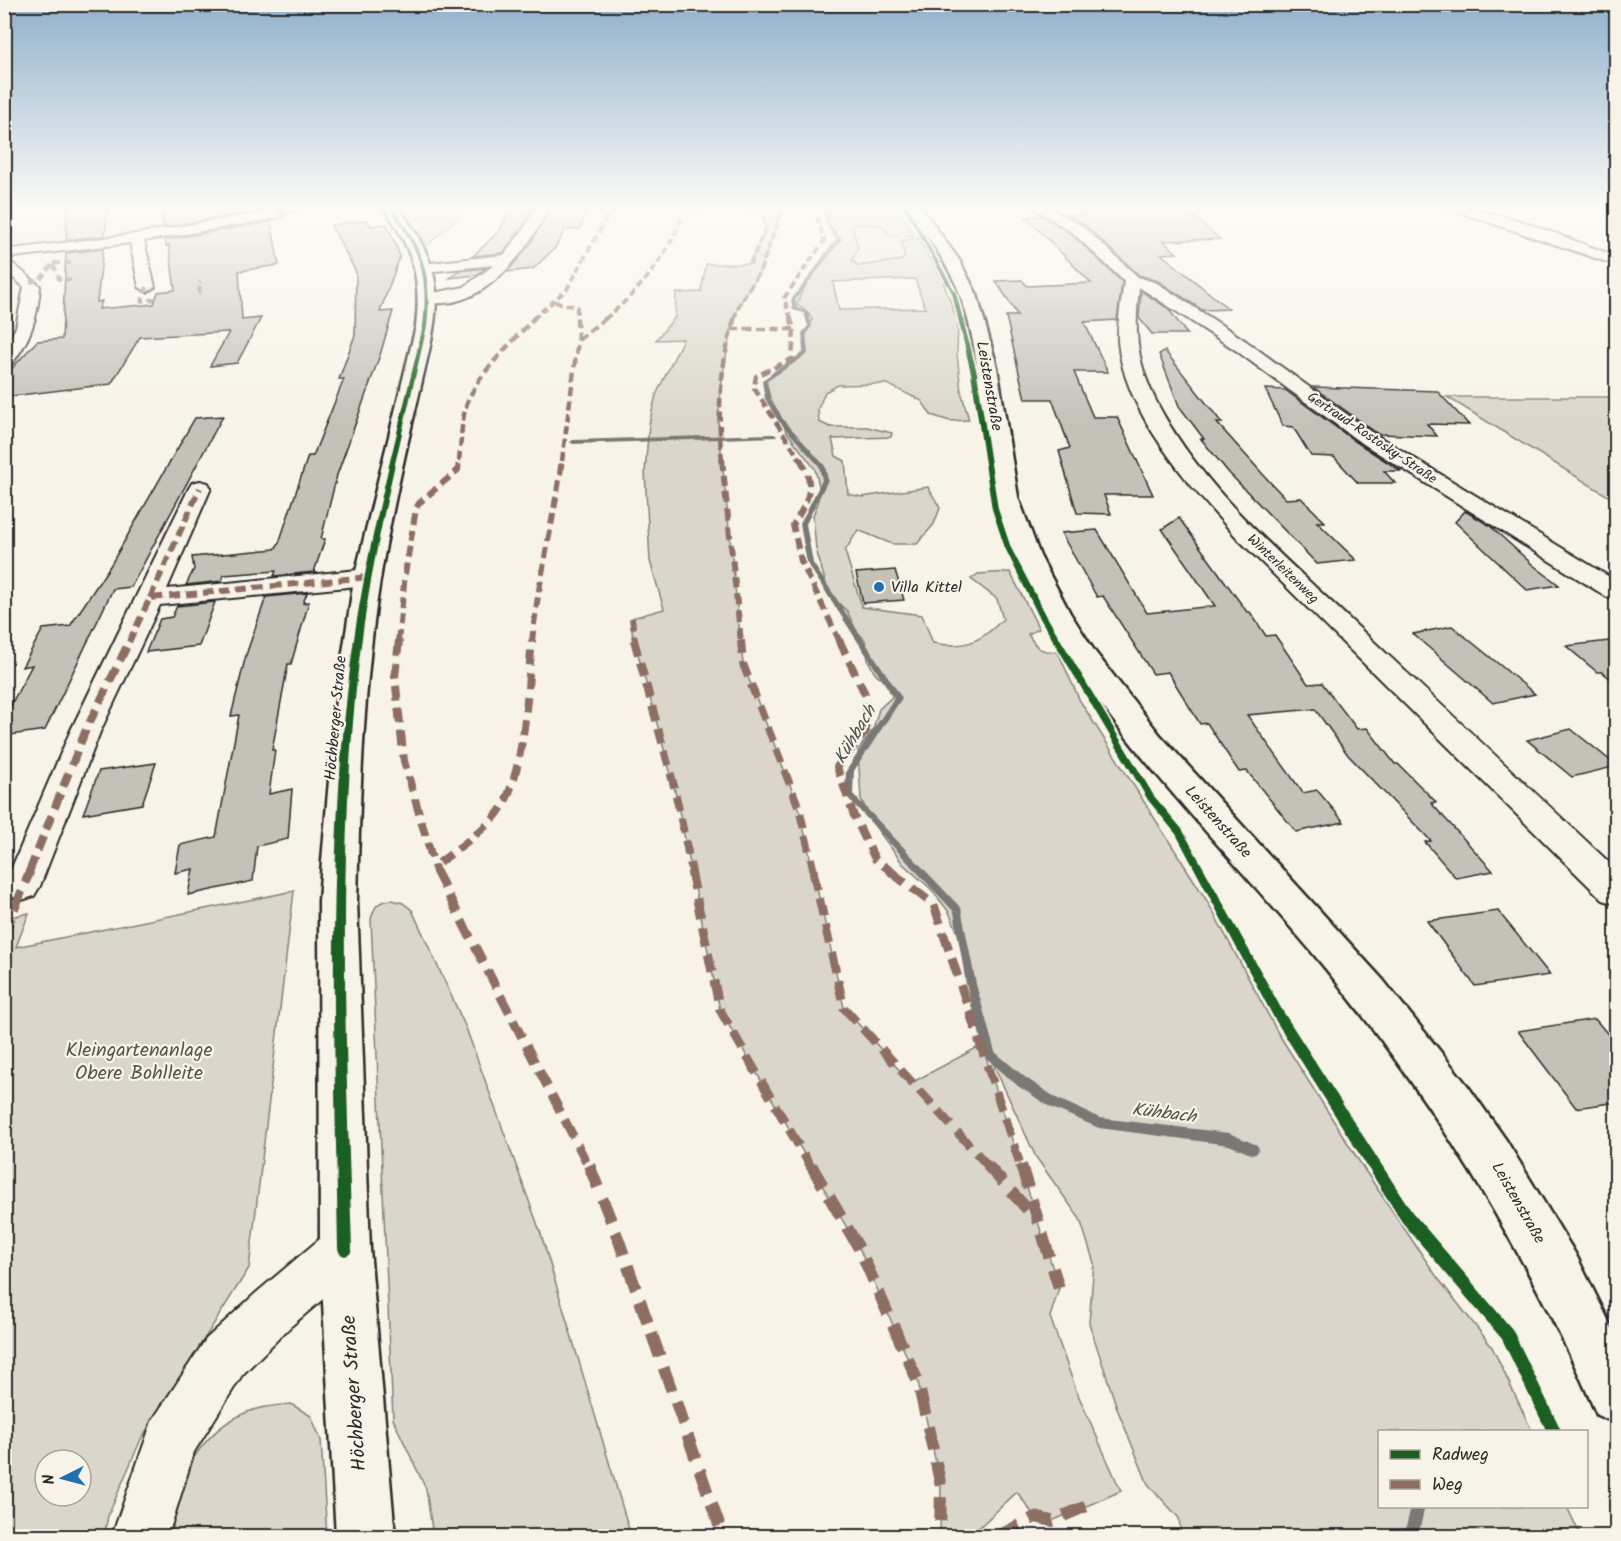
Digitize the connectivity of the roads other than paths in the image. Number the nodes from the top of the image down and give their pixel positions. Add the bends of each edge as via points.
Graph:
1 (23, 278) edge
2 (145, 278) edge
3 (426, 278) edge
4 (488, 278) edge
5 (960, 278) edge
6 (1130, 278) edge
7 (1132, 280) junction
8 (147, 287) dead end
9 (429, 298) junction
10 (4, 362) edge
11 (200, 488) dead end
12 (368, 577) junction
13 (1617, 592) edge
14 (150, 598) junction
15 (22, 886) dead end
16 (1617, 890) edge
17 (345, 1249) junction
18 (1604, 1333) edge
19 (1617, 1396) edge
20 (140, 1536) edge
21 (364, 1536) edge

1 - 10 street via 32,286 29,318 13,353
2 - 8 street
3 - 9 main road, Höchberger Straße
4 - 9 street via 470,290
5 - 18 main road, Leistenstraße via 987,360 1005,495 1053,608 1136,729 1411,1041 1476,1132 1529,1221
6 - 7 street
7 - 13 street, Gertraud-Rostosky-Straße via 1150,286 1240,345 1364,435 1447,489
7 - 16 street, Winterleitenweg via 1128,347 1137,377 1155,416 1207,492
9 - 12 main road, Höchberger Straße
11 - 14 street
12 - 14 street
12 - 17 main road, Höchberger Straße via 350,710 338,901
14 - 15 street via 85,732
17 - 20 street via 224,1357 171,1440
17 - 21 main road, Höchberger Straße
18 - 19 main road, Leistenstraße

